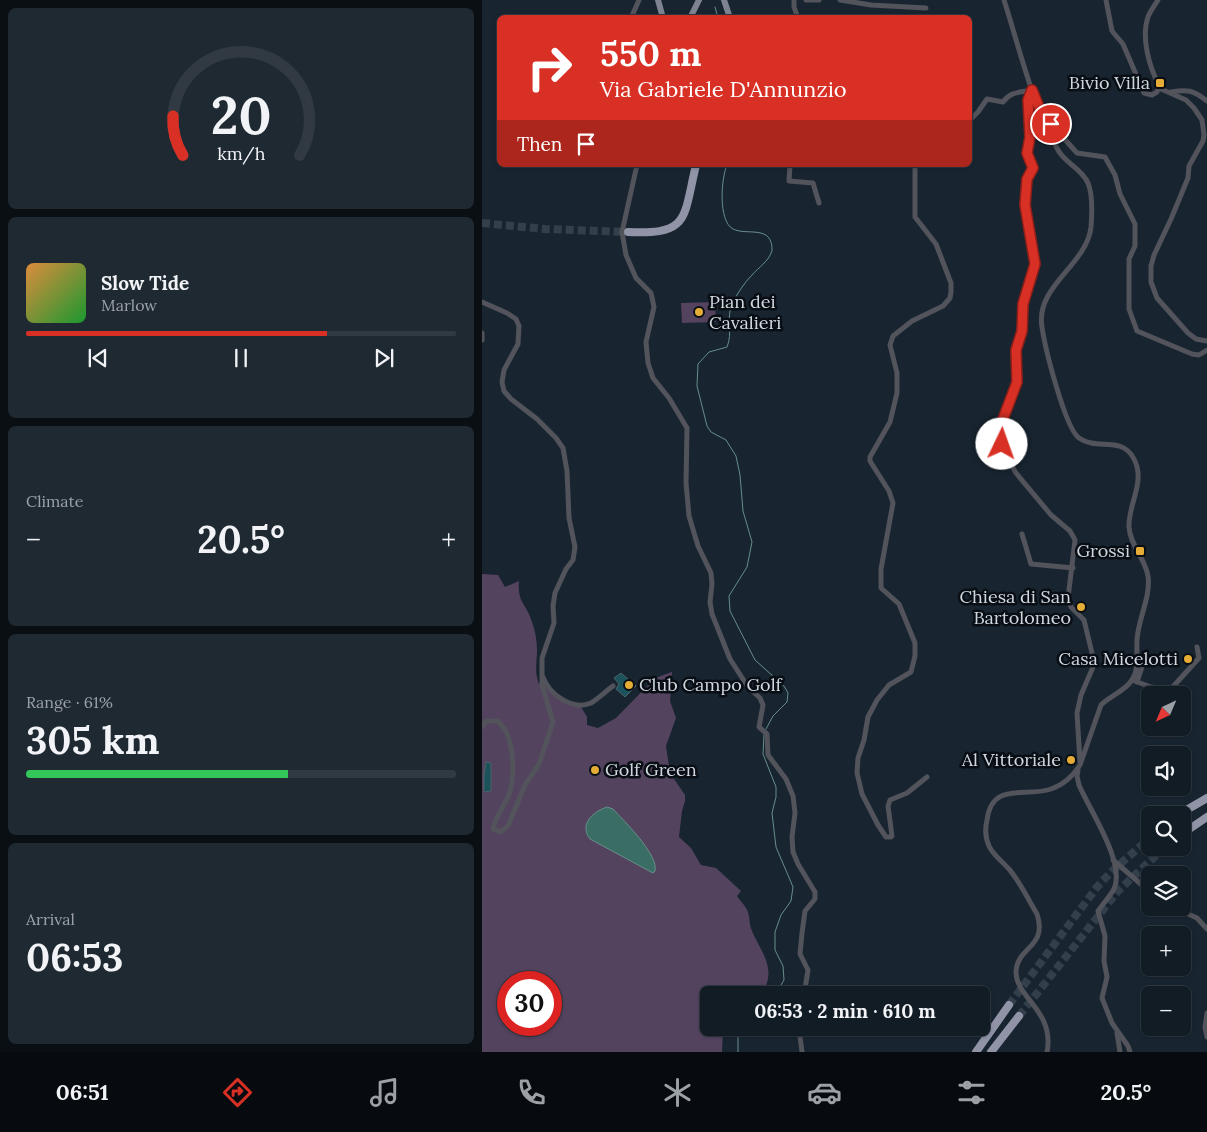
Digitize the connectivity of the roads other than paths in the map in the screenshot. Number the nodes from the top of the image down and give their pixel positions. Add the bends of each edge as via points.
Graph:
1 (639, 0) edge
2 (658, 0) edge
3 (698, 0) edge
4 (724, 0) edge
5 (794, 0) edge
6 (806, 0) edge
7 (819, 0) edge
8 (840, 0) edge
9 (1004, 0) edge
10 (1106, 0) edge
11 (1158, 0) edge
12 (926, 8) dead end
13 (632, 15) edge
14 (662, 15) edge
15 (691, 15) edge
16 (729, 15) edge
17 (797, 15) edge
18 (1159, 85) junction
19 (1032, 90) junction
20 (1170, 92) junction
21 (1206, 101) edge
22 (1041, 112) junction
23 (972, 118) edge
24 (636, 167) edge
25 (696, 167) edge
26 (790, 167) edge
27 (915, 167) edge
28 (820, 203) dead end
29 (628, 232) tunnel mouth
30 (482, 302) edge
31 (482, 333) edge
32 (482, 340) edge
33 (1206, 341) edge
34 (1206, 350) edge
35 (1022, 534) dead end
36 (1073, 568) junction
37 (1197, 647) dead end
38 (1144, 661) dead end
39 (542, 674) junction
40 (1134, 681) junction
41 (613, 686) dead end
42 (482, 727) edge
43 (1080, 765) junction
44 (927, 777) dead end
45 (1206, 798) edge
46 (1191, 807) edge
47 (1206, 817) edge
48 (1191, 828) edge
49 (1113, 860) junction
50 (1141, 884) edge
51 (1191, 915) edge
52 (1206, 929) edge
53 (805, 986) edge
54 (1009, 1005) tunnel mouth
55 (1206, 1013) edge
56 (1019, 1016) tunnel mouth
57 (1116, 1030) junction
58 (801, 1036) edge
59 (1206, 1037) edge
60 (802, 1052) edge
61 (976, 1052) edge
62 (991, 1052) edge
63 (1048, 1052) edge
64 (1120, 1052) edge
65 (1130, 1052) edge

1 - 13 street
2 - 14 main road
3 - 15 main road
4 - 16 main road
5 - 17 street
6 - 7 street
8 - 12 street
9 - 19 street
10 - 18 street via 1112,30 1123,44 1140,87 1144,93 1152,95
11 - 18 street via 1146,26 1148,54
18 - 20 street
19 - 22 street
19 - 23 street via 1013,92 1002,102 987,99
19 - 36 street via 1028,100 1030,137 1027,153 1033,168 1027,179 1025,205 1035,264 1026,291 1022,331 1016,350 1017,382 1003,419 1000,440 1016,473 1051,515 1070,531 1076,545
20 - 21 street via 1190,90
20 - 33 street via 1194,108 1202,120 1203,141 1192,160 1188,178 1154,255 1151,282 1157,298 1188,333
22 - 34 street via 1077,153 1105,157 1115,175 1120,194 1135,224 1135,246 1129,259 1129,309 1137,331 1192,354 1198,355
22 - 40 street via 1061,155 1087,181 1091,217 1090,236 1084,248 1057,283 1042,311 1048,352 1072,431 1088,442 1114,443 1123,447 1137,468 1137,488 1129,529 1148,579 1138,628
24 - 53 street via 622,232 626,255 636,278 651,293 654,307 646,342 648,363 652,378 669,398 686,428 689,516 711,573 712,614 730,659 763,705 760,730 767,734 768,755 786,779 793,796 793,852 815,892 805,911 802,933 800,954 808,970
25 - 29 highway via 685,210 678,224 661,232
26 - 28 street via 789,181 813,183
27 - 44 street via 915,217 936,244 952,289 943,306 892,336 890,345 897,373 897,393 890,422 870,457 893,503 881,569 881,588 899,604 916,649 911,672 889,685 868,717 858,758 857,773 862,794 886,837 892,836 890,800 907,793
30 - 39 street via 516,318 518,344 504,370 504,391 556,438 563,448 566,465 567,502 575,547 573,560 555,592 554,623 542,658
31 - 32 street
35 - 36 street via 1031,564
36 - 43 street via 1068,598 1071,607 1084,620 1093,667 1077,713
37 - 40 street via 1199,658 1170,690
38 - 40 street
39 - 41 street via 552,692 576,704 590,703
39 - 42 street via 553,722 538,764 525,785 508,826 500,832 493,829 494,821 509,794 512,748 507,732 498,721 486,721
40 - 43 street via 1101,706
43 - 49 street via 1079,784
43 - 63 street via 1075,773 1050,789 1001,796 989,808 985,830 990,848 1010,870 1039,921 1038,936 1018,962 1016,976 1044,1018
45 - 46 highway
47 - 48 highway
49 - 50 street
49 - 57 street via 1115,888 1098,911 1105,936 1107,977 1102,998
51 - 52 street
54 - 61 highway
55 - 59 street
56 - 62 highway
57 - 64 street
57 - 65 street
58 - 60 street

